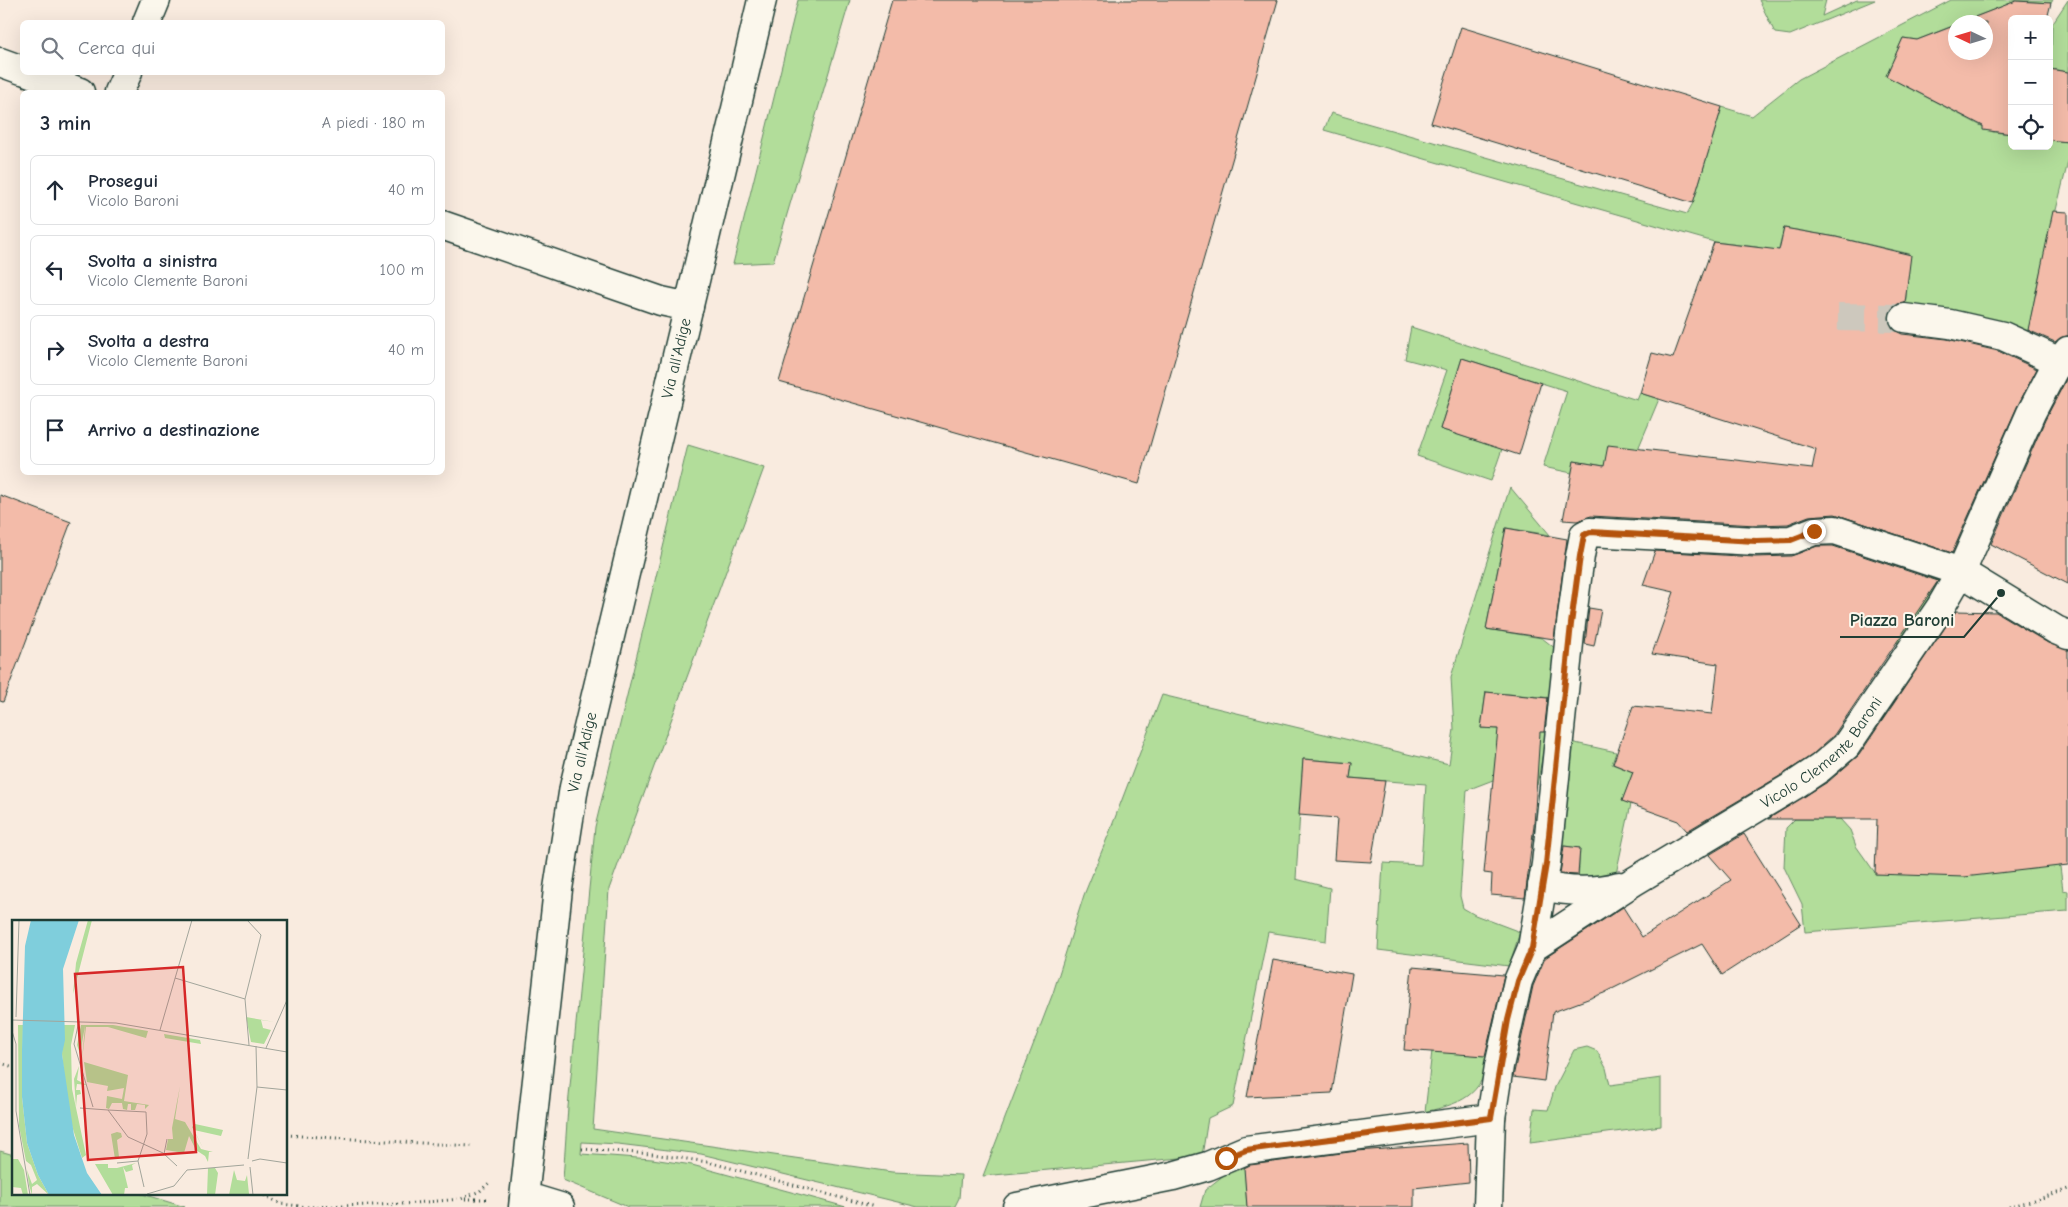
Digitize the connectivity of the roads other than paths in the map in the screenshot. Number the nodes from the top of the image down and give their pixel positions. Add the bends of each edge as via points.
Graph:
1 (156, 0) edge
2 (762, 0) edge
3 (148, 20) edge
4 (0, 62) edge
5 (20, 69) edge
6 (36, 75) edge
7 (126, 75) edge
8 (75, 90) edge
9 (119, 90) edge
10 (445, 226) edge
11 (689, 307) junction
12 (1904, 318) tunnel mouth
13 (2064, 357) edge
14 (1961, 572) junction
15 (2068, 635) edge
16 (1632, 882) junction
17 (1542, 886) junction
18 (1532, 948) junction
19 (1491, 1118) junction
20 (523, 1203) edge
21 (560, 1207) edge
22 (1018, 1207) edge
23 (1488, 1207) edge

1 - 3 street
2 - 11 street, Via all'Adige
4 - 5 street
6 - 8 street
7 - 9 street
10 - 11 street, Via all'Adige via 662,301
11 - 20 street, Via all'Adige via 574,788 558,889
12 - 13 street via 1996,334
13 - 14 street, Vicolo Clemente Baroni via 2031,413
14 - 15 street
14 - 16 street, Vicolo Clemente Baroni via 1846,746 1793,786
14 - 17 street via 1835,530 1814,531 1791,540 1756,541 1590,532 1584,535
16 - 17 street, Vicolo Clemente Baroni via 1577,892
16 - 18 street, Vicolo Clemente Baroni
17 - 18 street
18 - 19 street via 1518,981 1508,1020
19 - 22 street via 1246,1150 1173,1176
19 - 23 street
20 - 21 street via 537,1200

